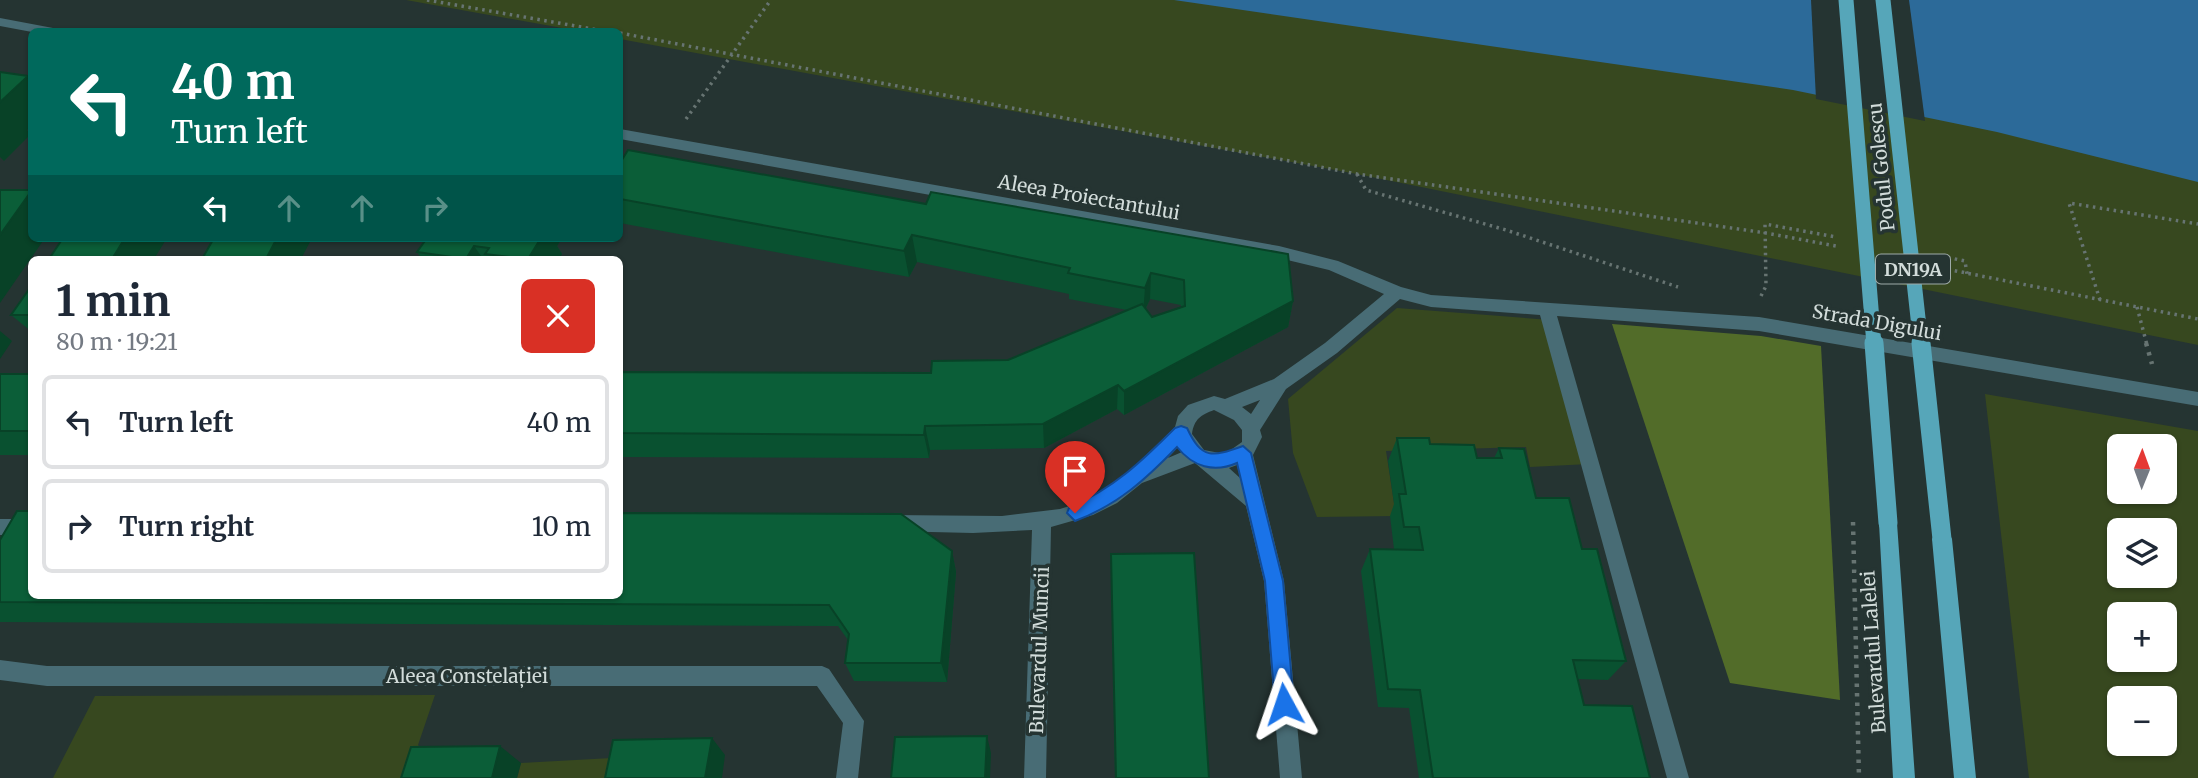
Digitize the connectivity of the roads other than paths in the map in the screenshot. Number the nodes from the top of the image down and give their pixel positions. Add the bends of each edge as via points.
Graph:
1 (1846, 0) edge
2 (1883, 0) edge
3 (0, 22) edge
4 (32, 28) edge
5 (623, 135) edge
6 (1397, 292) junction
7 (1547, 309) junction
8 (1280, 384) junction
9 (2198, 399) edge
10 (1227, 406) junction
11 (1251, 429) junction
12 (1181, 432) junction
13 (1243, 453) junction
14 (1200, 458) junction
15 (1134, 480) junction
16 (1254, 501) junction
17 (1042, 522) junction
18 (865, 523) edge
19 (1888, 523) joint
20 (0, 527) edge
21 (28, 527) edge
22 (0, 670) edge
23 (847, 778) edge
24 (1035, 778) edge
25 (1291, 778) edge
26 (1678, 778) edge
27 (1904, 778) edge
28 (1965, 778) edge

1 - 19 main road, Podul Golescu / DN19A, bridge
2 - 28 main road, Podul Golescu / DN19A, bridge
3 - 4 street
5 - 6 street, Aleea Proiectantului via 1279,252 1332,265
6 - 7 street, Aleea Proiectantului via 1474,306
6 - 8 street
7 - 9 street, Strada Digului via 1759,324
7 - 26 street
8 - 10 street
8 - 11 street
10 - 11 street via 1247,419
10 - 12 street via 1214,403 1192,411
11 - 13 street
12 - 14 street via 1184,443
12 - 15 street
13 - 14 street via 1222,462
13 - 16 street
14 - 15 street
14 - 16 street
15 - 17 street via 1097,504
16 - 25 street via 1274,581
17 - 18 street
17 - 24 street, Bulevardul Muncii
19 - 27 main road, Bulevardul Lalelei / DN19A
20 - 21 street
22 - 23 street, Aleea Constelației via 47,676 822,676 854,721

